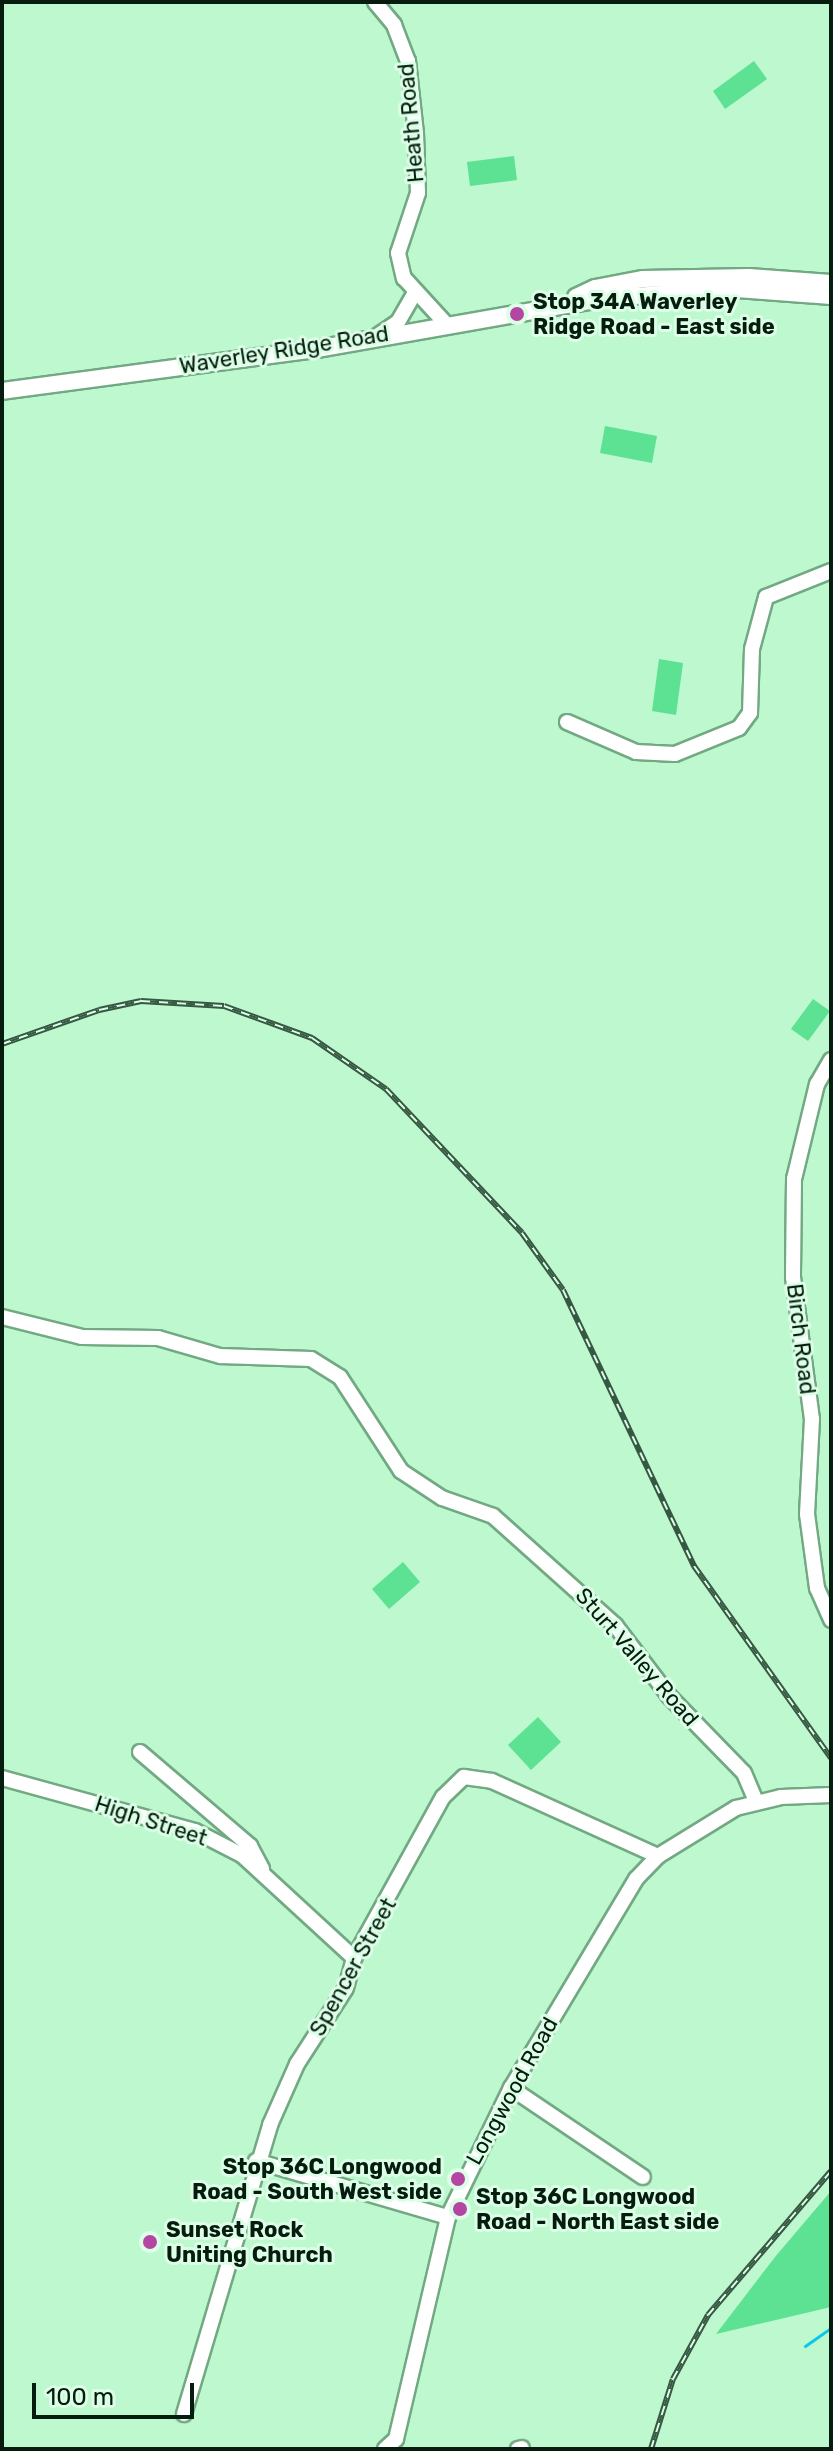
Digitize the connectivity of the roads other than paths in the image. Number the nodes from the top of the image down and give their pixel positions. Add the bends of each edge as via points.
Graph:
1 (375, 2) edge
2 (831, 283) edge
3 (415, 293) junction
4 (831, 296) edge
5 (564, 303) junction
6 (447, 325) junction
7 (377, 336) junction
8 (2, 391) edge
9 (831, 571) edge
10 (567, 722) dead end
11 (831, 1060) edge
12 (2, 1317) edge
13 (831, 1620) edge
14 (140, 1752) dead end
15 (2, 1778) edge
16 (831, 1795) edge
17 (756, 1801) junction
18 (658, 1856) junction
19 (271, 1887) junction
20 (354, 1958) junction
21 (511, 2088) junction
22 (256, 2161) junction
23 (643, 2177) dead end
24 (448, 2217) junction
25 (184, 2414) dead end
26 (391, 2446) edge

1 - 3 street, Heath Road via 394,25 408,61 420,164 418,193 398,253 404,278
2 - 5 main road, Waverley Ridge Road via 749,277 643,279 595,288
3 - 6 street, Heath Road
3 - 7 street via 398,322
4 - 5 main road, Waverley Ridge Road via 737,289
5 - 6 main road, Waverley Ridge Road
6 - 7 main road, Waverley Ridge Road
7 - 8 main road, Waverley Ridge Road via 311,350
9 - 10 street via 766,597 757,612 750,713 739,728 675,754 636,752
11 - 13 street, Birch Road via 817,1084 794,1179 793,1277 812,1419 807,1514 817,1588
12 - 17 street, Sturt Valley Road via 82,1337 158,1338 220,1356 311,1359 340,1377 401,1471 442,1498 493,1516 615,1625 669,1696 744,1773
14 - 19 street via 250,1846
15 - 19 street, High Street via 195,1831 242,1855
16 - 17 street
17 - 18 street, Longwood Road
18 - 20 street, Spencer Street via 492,1781 464,1777 443,1797
18 - 21 street, Longwood Road via 618,1906
19 - 20 street, High Street via 312,1915
20 - 22 street, Spencer Street via 346,1988 297,2064
21 - 23 street
21 - 24 street, Longwood Road
22 - 24 street
22 - 25 street, Spencer Street
24 - 26 street, Longwood Road

